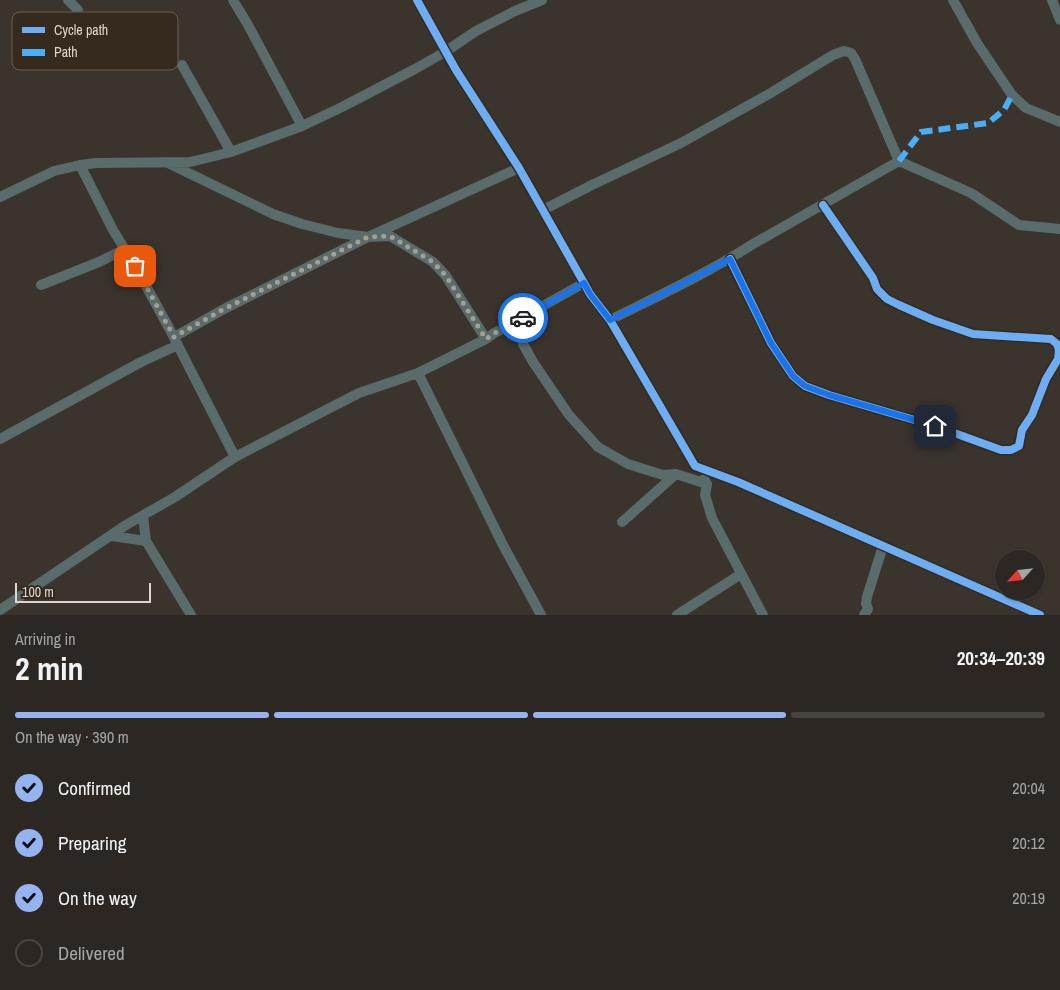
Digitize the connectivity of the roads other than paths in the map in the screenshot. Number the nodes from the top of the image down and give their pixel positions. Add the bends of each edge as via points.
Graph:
1 (68, 0) edge
2 (233, 0) edge
3 (417, 0) edge
4 (542, 0) edge
5 (953, 0) edge
6 (1052, 0) edge
7 (78, 10) dead end
8 (1060, 20) edge
9 (445, 52) junction
10 (182, 65) dead end
11 (1060, 122) edge
12 (302, 126) junction
13 (232, 152) junction
14 (899, 161) junction
15 (168, 162) junction
16 (190, 162) junction
17 (80, 165) junction
18 (519, 168) junction
19 (202, 180) junction
20 (0, 197) edge
21 (823, 205) junction
22 (544, 210) junction
23 (1060, 229) edge
24 (368, 237) junction
25 (124, 249) junction
26 (730, 259) junction
27 (584, 283) junction
28 (41, 285) dead end
29 (529, 314) junction
30 (610, 320) junction
31 (486, 339) junction
32 (176, 341) junction
33 (418, 373) junction
34 (0, 439) edge
35 (235, 458) junction
36 (695, 466) junction
37 (676, 474) junction
38 (707, 484) junction
39 (143, 516) junction
40 (622, 522) dead end
41 (112, 536) junction
42 (146, 541) junction
43 (883, 546) junction
44 (741, 574) junction
45 (0, 610) edge
46 (190, 615) edge
47 (541, 615) edge
48 (677, 615) edge
49 (763, 615) edge
50 (864, 615) edge
51 (1040, 615) edge

1 - 7 street
2 - 12 street
3 - 9 street
4 - 9 street via 476,31
5 - 11 street via 1012,95 1026,108
6 - 8 street
9 - 12 street
9 - 18 street
10 - 13 street
12 - 13 street
13 - 16 street
14 - 21 street
14 - 22 street via 855,59 844,51 681,143
14 - 23 street via 972,193 1019,225
15 - 16 street
15 - 17 street
15 - 19 street
16 - 19 street
17 - 20 street via 54,171
17 - 25 street
18 - 22 street
18 - 24 street
19 - 24 street via 272,214 338,233
21 - 26 street
21 - 26 street via 877,288 887,298 933,320 973,334 1051,339 1057,344 1058,359 1022,430 1019,446 1001,450 805,386 793,376 771,343
22 - 27 street
24 - 31 street via 390,236 433,262 446,276
24 - 32 street via 224,309
25 - 28 street
25 - 32 street
26 - 30 street
27 - 29 street
27 - 30 street
29 - 31 street
29 - 37 street via 522,335 523,344 569,414 598,447 628,464 663,475
30 - 36 street
31 - 33 street
32 - 34 street
32 - 35 street
33 - 35 street via 359,393
33 - 47 street
35 - 39 street
36 - 38 street
36 - 43 street
37 - 38 street
37 - 40 street
38 - 44 street via 705,495 712,518
39 - 41 street
39 - 42 street
41 - 42 street
41 - 45 street
42 - 46 street
43 - 50 street
43 - 51 street
44 - 48 street
44 - 49 street

